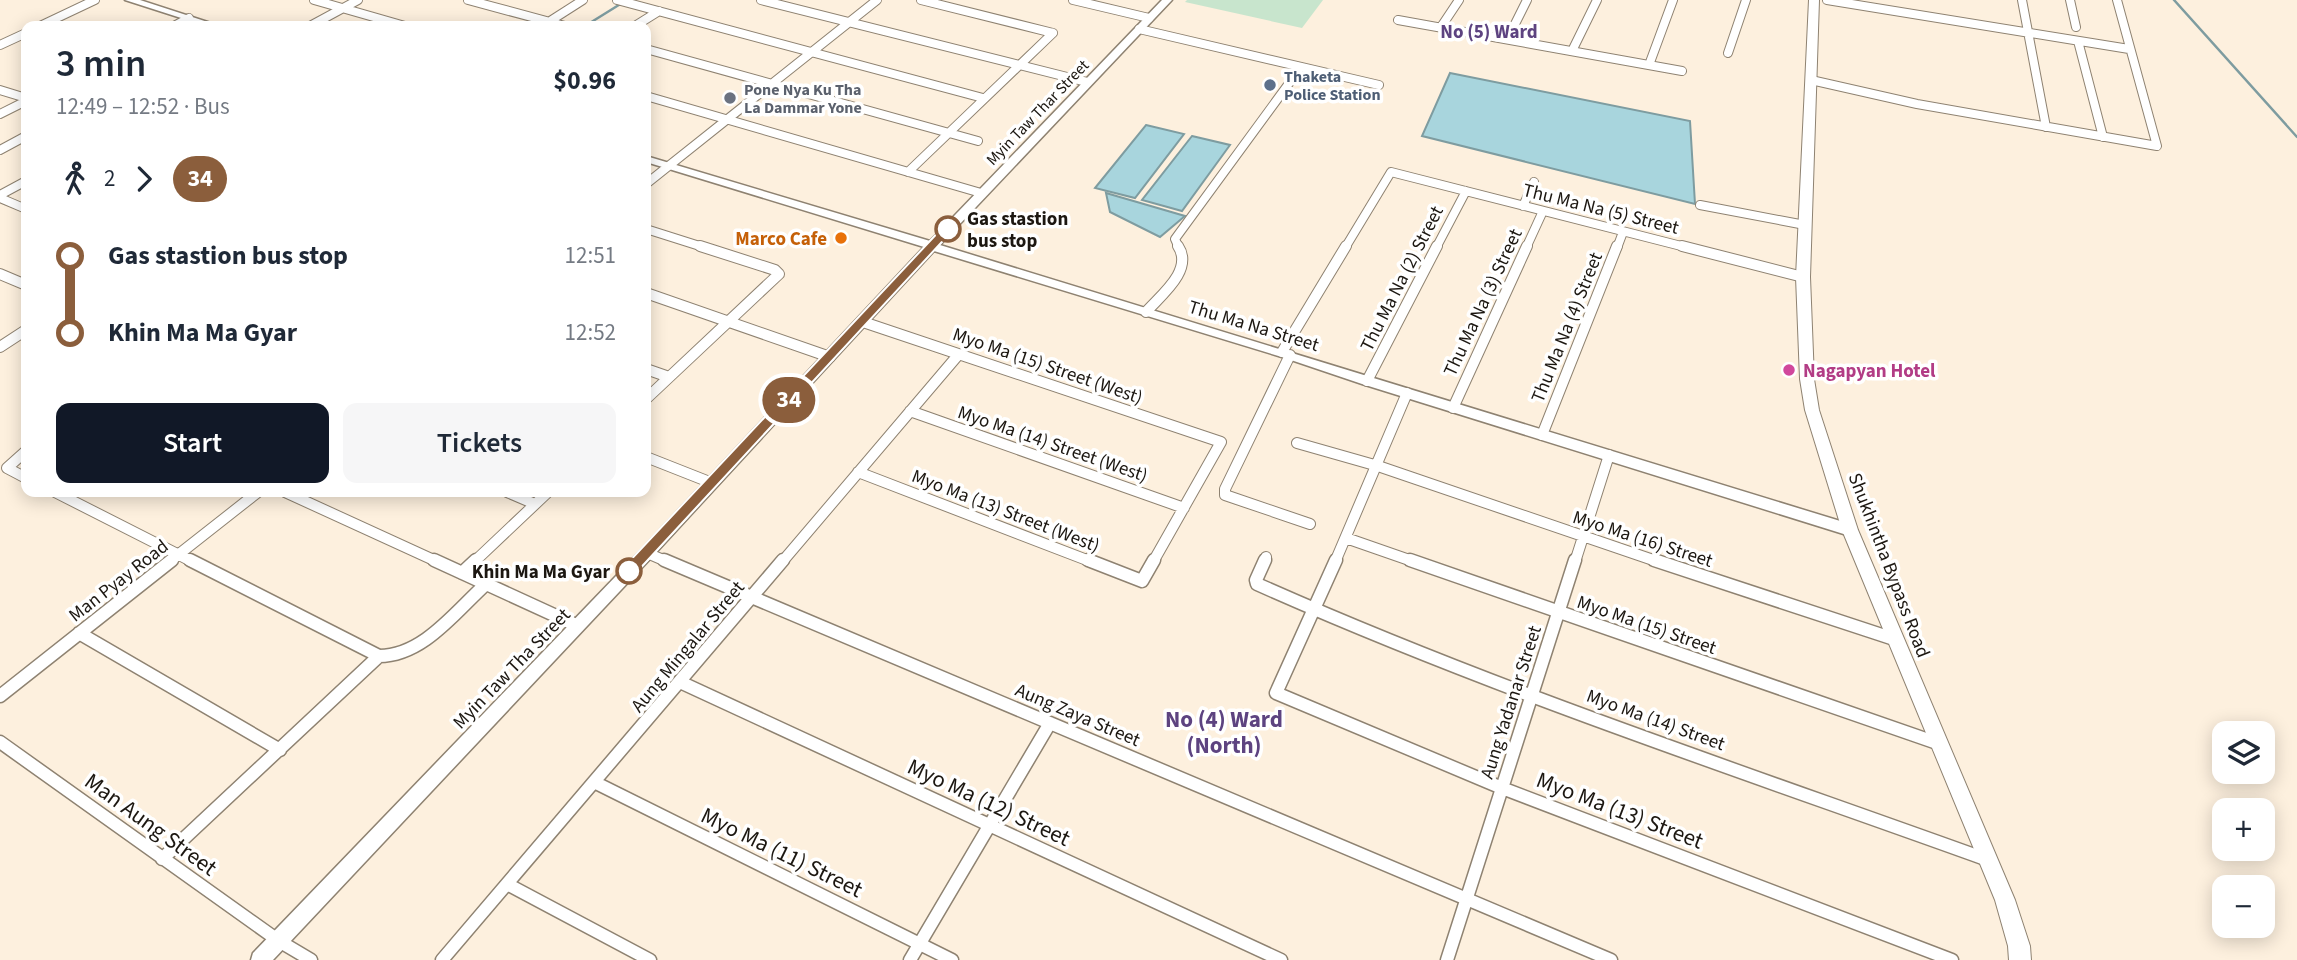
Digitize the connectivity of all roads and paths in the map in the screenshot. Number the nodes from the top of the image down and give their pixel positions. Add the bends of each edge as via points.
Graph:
1 (95, 0) edge
2 (130, 0) edge
3 (314, 0) edge
4 (359, 0) edge
5 (468, 0) edge
6 (583, 0) edge
7 (617, 0) edge
8 (761, 0) edge
9 (877, 0) edge
10 (921, 0) edge
11 (1073, 0) edge
12 (1167, 0) edge
13 (1459, 0) edge
14 (1527, 0) edge
15 (1597, 0) edge
16 (1674, 0) edge
17 (1746, 0) edge
18 (1814, 0) edge
19 (1827, 0) edge
20 (2022, 0) edge
21 (2070, 0) edge
22 (2118, 0) edge
23 (343, 8) junction
24 (659, 11) junction
25 (189, 18) junction
26 (1149, 18) junction
27 (1398, 20) dead end
28 (51, 21) edge
29 (183, 21) edge
30 (199, 21) edge
31 (319, 21) edge
32 (388, 21) edge
33 (535, 21) edge
34 (550, 21) edge
35 (643, 21) edge
36 (848, 23) junction
37 (1441, 27) junction
38 (2076, 27) dead end
39 (1139, 29) junction
40 (2028, 33) junction
41 (21, 36) edge
42 (1508, 38) junction
43 (2078, 41) junction
44 (0, 46) edge
45 (2129, 48) dead end
46 (651, 50) edge
47 (1572, 51) junction
48 (811, 52) junction
49 (1728, 53) dead end
50 (1649, 65) junction
51 (1017, 66) junction
52 (1301, 67) junction
53 (1682, 71) dead end
54 (1811, 80) junction
55 (1087, 82) junction
56 (771, 85) junction
57 (1379, 85) dead end
58 (0, 90) edge
59 (651, 97) edge
60 (21, 98) edge
61 (983, 98) junction
62 (21, 103) edge
63 (0, 114) edge
64 (727, 119) junction
65 (2046, 127) junction
66 (947, 132) junction
67 (2103, 137) junction
68 (21, 139) edge
69 (978, 141) dead end
70 (0, 150) edge
71 (651, 161) edge
72 (668, 166) junction
73 (908, 172) junction
74 (651, 180) edge
75 (1534, 182) dead end
76 (21, 184) edge
77 (1465, 191) junction
78 (982, 193) junction
79 (0, 197) edge
80 (1700, 205) dead end
81 (1522, 206) junction
82 (21, 207) edge
83 (1543, 211) junction
84 (1805, 225) junction
85 (651, 231) edge
86 (1623, 232) junction
87 (931, 247) junction
88 (0, 274) edge
89 (1803, 277) junction
90 (21, 283) edge
91 (651, 295) edge
92 (1146, 312) junction
93 (728, 322) junction
94 (863, 322) junction
95 (21, 333) edge
96 (0, 346) edge
97 (959, 354) junction
98 (1286, 354) junction
99 (830, 357) junction
100 (651, 371) edge
101 (669, 377) junction
102 (1367, 381) junction
103 (1407, 393) junction
104 (651, 394) edge
105 (1453, 408) junction
106 (910, 411) junction
107 (1542, 435) junction
108 (1297, 443) dead end
109 (21, 455) edge
110 (1609, 455) junction
111 (651, 459) edge
112 (1378, 466) junction
113 (858, 472) junction
114 (21, 475) edge
115 (712, 483) junction
116 (65, 497) edge
117 (252, 497) edge
118 (296, 497) edge
119 (519, 497) edge
120 (543, 497) edge
121 (535, 504) junction
122 (1184, 508) junction
123 (1310, 524) dead end
124 (1850, 530) junction
125 (1583, 537) junction
126 (1346, 538) junction
127 (180, 553) junction
128 (647, 553) junction
129 (1266, 557) dead end
130 (462, 573) junction
131 (486, 584) junction
132 (751, 597) junction
133 (1313, 609) junction
134 (1559, 612) junction
135 (578, 625) junction
136 (79, 633) junction
137 (1897, 640) junction
138 (379, 656) junction
139 (680, 682) junction
140 (1532, 695) junction
141 (0, 696) edge
142 (1050, 723) junction
143 (0, 742) edge
144 (1937, 743) junction
145 (280, 750) junction
146 (594, 782) junction
147 (1502, 788) junction
148 (989, 825) junction
149 (162, 859) junction
150 (1988, 860) junction
151 (507, 884) junction
152 (1466, 899) junction
153 (279, 941) junction
154 (919, 944) junction
155 (260, 960) edge
156 (311, 960) edge
157 (442, 960) edge
158 (650, 960) edge
159 (910, 960) edge
160 (952, 960) edge
161 (1280, 960) edge
162 (1447, 960) edge
163 (1611, 960) edge
164 (1952, 960) edge
165 (2020, 960) edge

1 - 28 street
2 - 25 street
3 - 23 street
4 - 23 street
5 - 33 street
6 - 34 street
7 - 24 street
8 - 36 street
9 - 36 street
10 - 51 street via 1053,33
11 - 26 street
12 - 26 street, Myin Taw Thar Street
13 - 37 street
14 - 42 street
15 - 47 street
16 - 50 street
17 - 49 street
18 - 54 main road, Shukhintha Bypass Road
19 - 40 street
20 - 40 street
21 - 38 street
22 - 67 street via 2157,146
23 - 31 street
23 - 32 street
24 - 35 street
24 - 48 street
25 - 29 street
25 - 30 street
26 - 39 street, Myin Taw Thar Street
27 - 37 street
36 - 48 street
36 - 51 street
37 - 42 street
39 - 52 street
39 - 55 street, Myin Taw Thar Street
40 - 43 street
40 - 65 street
41 - 44 street
42 - 47 street
43 - 45 street
43 - 67 street
46 - 56 street
47 - 50 street
48 - 56 street
48 - 61 street
50 - 53 street
51 - 55 street
51 - 61 street
52 - 57 street
52 - 92 street via 1175,239 1183,262 1176,278
54 - 65 street
54 - 84 main road, Shukhintha Bypass Road
55 - 78 street, Myin Taw Thar Street
56 - 64 street
56 - 66 street
58 - 60 street
59 - 64 street
61 - 66 street
62 - 63 street
64 - 72 street
64 - 73 street
65 - 67 street
66 - 69 street
66 - 73 street
68 - 70 street
71 - 72 street, Thu Ma Na Street
72 - 74 street
72 - 87 street, Thu Ma Na Street
73 - 78 street
75 - 81 street
76 - 79 street
77 - 81 street, Thu Ma Na (5) Street
77 - 98 street, Thu Ma Na (5) Street via 1391,172
77 - 102 street, Thu Ma Na (2) Street
78 - 87 street, Myin Taw Thar Street
79 - 82 street
80 - 84 street
81 - 83 street, Thu Ma Na (5) Street
83 - 86 street, Thu Ma Na (5) Street
83 - 105 street, Thu Ma Na (3) Street
84 - 89 main road, Shukhintha Bypass Road
85 - 93 street via 779,274
86 - 89 street, Thu Ma Na (5) Street
86 - 107 street, Thu Ma Na (4) Street
87 - 92 street, Thu Ma Na Street
87 - 94 street, Myin Taw Tha Street
88 - 90 street
89 - 124 main road, Shukhintha Bypass Road via 1812,410
91 - 93 street
92 - 98 street, Thu Ma Na Street
93 - 99 street
93 - 101 street
94 - 97 street, Myo Ma (15) Street (West)
94 - 99 street, Myin Taw Tha Street
95 - 96 street
97 - 106 street, Aung Mingalar Street
97 - 122 street, Myo Ma (15) Street (West) via 1221,442
98 - 102 street, Thu Ma Na Street
98 - 123 street via 1225,495
99 - 115 street, Myin Taw Tha Street
100 - 101 street
101 - 104 street
102 - 103 street, Thu Ma Na Street
103 - 105 street, Thu Ma Na Street
103 - 112 street
105 - 107 street, Thu Ma Na Street
106 - 113 street, Aung Mingalar Street
106 - 122 street, Myo Ma (14) Street (West)
107 - 110 street, Thu Ma Na Street
108 - 112 street, Myo Ma (16) Street
109 - 114 street via 7,468
110 - 124 street, Thu Ma Na Street
110 - 125 street, Aung Yadanar Street
111 - 115 street
112 - 125 street, Myo Ma (16) Street
112 - 126 street
113 - 122 street via 1142,581
113 - 132 street, Aung Mingalar Street
115 - 128 street, Myin Taw Tha Street
116 - 127 street
117 - 127 street, Man Pyay Road
118 - 130 street
119 - 121 street
120 - 121 street
121 - 130 street
124 - 137 main road, Shukhintha Bypass Road
125 - 134 street, Aung Yadanar Street
125 - 137 street, Myo Ma (16) Street
126 - 133 street
126 - 134 street, Myo Ma (15) Street
127 - 136 street, Man Pyay Road
127 - 138 street
128 - 132 street, Aung Zaya Street
128 - 135 street, Myin Taw Tha Street
129 - 133 street, Myo Ma (14) Street via 1257,584
130 - 131 street
131 - 135 street
131 - 138 street via 416,648
132 - 139 street, Aung Mingalar Street
132 - 142 street, Aung Zaya Street
133 - 140 street, Myo Ma (14) Street
133 - 147 street, Myo Ma (13) Street via 1276,693
134 - 140 street, Aung Yadanar Street
134 - 144 street, Myo Ma (15) Street
135 - 153 street, Myin Taw Tha Street
136 - 141 street, Man Pyay Road
136 - 145 street
137 - 144 main road, Shukhintha Bypass Road
138 - 145 street
139 - 146 street, Aung Mingalar Street
139 - 148 street, Myo Ma (12) Street
140 - 147 street, Aung Yadanar Street
140 - 150 street, Myo Ma (14) Street
142 - 148 street
142 - 152 street, Aung Zaya Street
143 - 149 street, Man Aung Street
144 - 150 main road, Shukhintha Bypass Road
145 - 149 street
146 - 151 street, Aung Mingalar Street
146 - 154 street, Myo Ma (11) Street
147 - 152 street, Aung Yadanar Street
147 - 164 street, Myo Ma (13) Street
148 - 154 street
148 - 161 street, Myo Ma (12) Street
149 - 153 street, Man Aung Street
150 - 165 main road, Shukhintha Bypass Road via 2005,900
151 - 157 street, Aung Mingalar Street
151 - 158 street
152 - 162 street, Aung Yadanar Street
152 - 163 street, Aung Zaya Street
153 - 155 street, Myin Taw Tha Street
153 - 156 street, Man Aung Street
154 - 159 street
154 - 160 street, Myo Ma (11) Street

